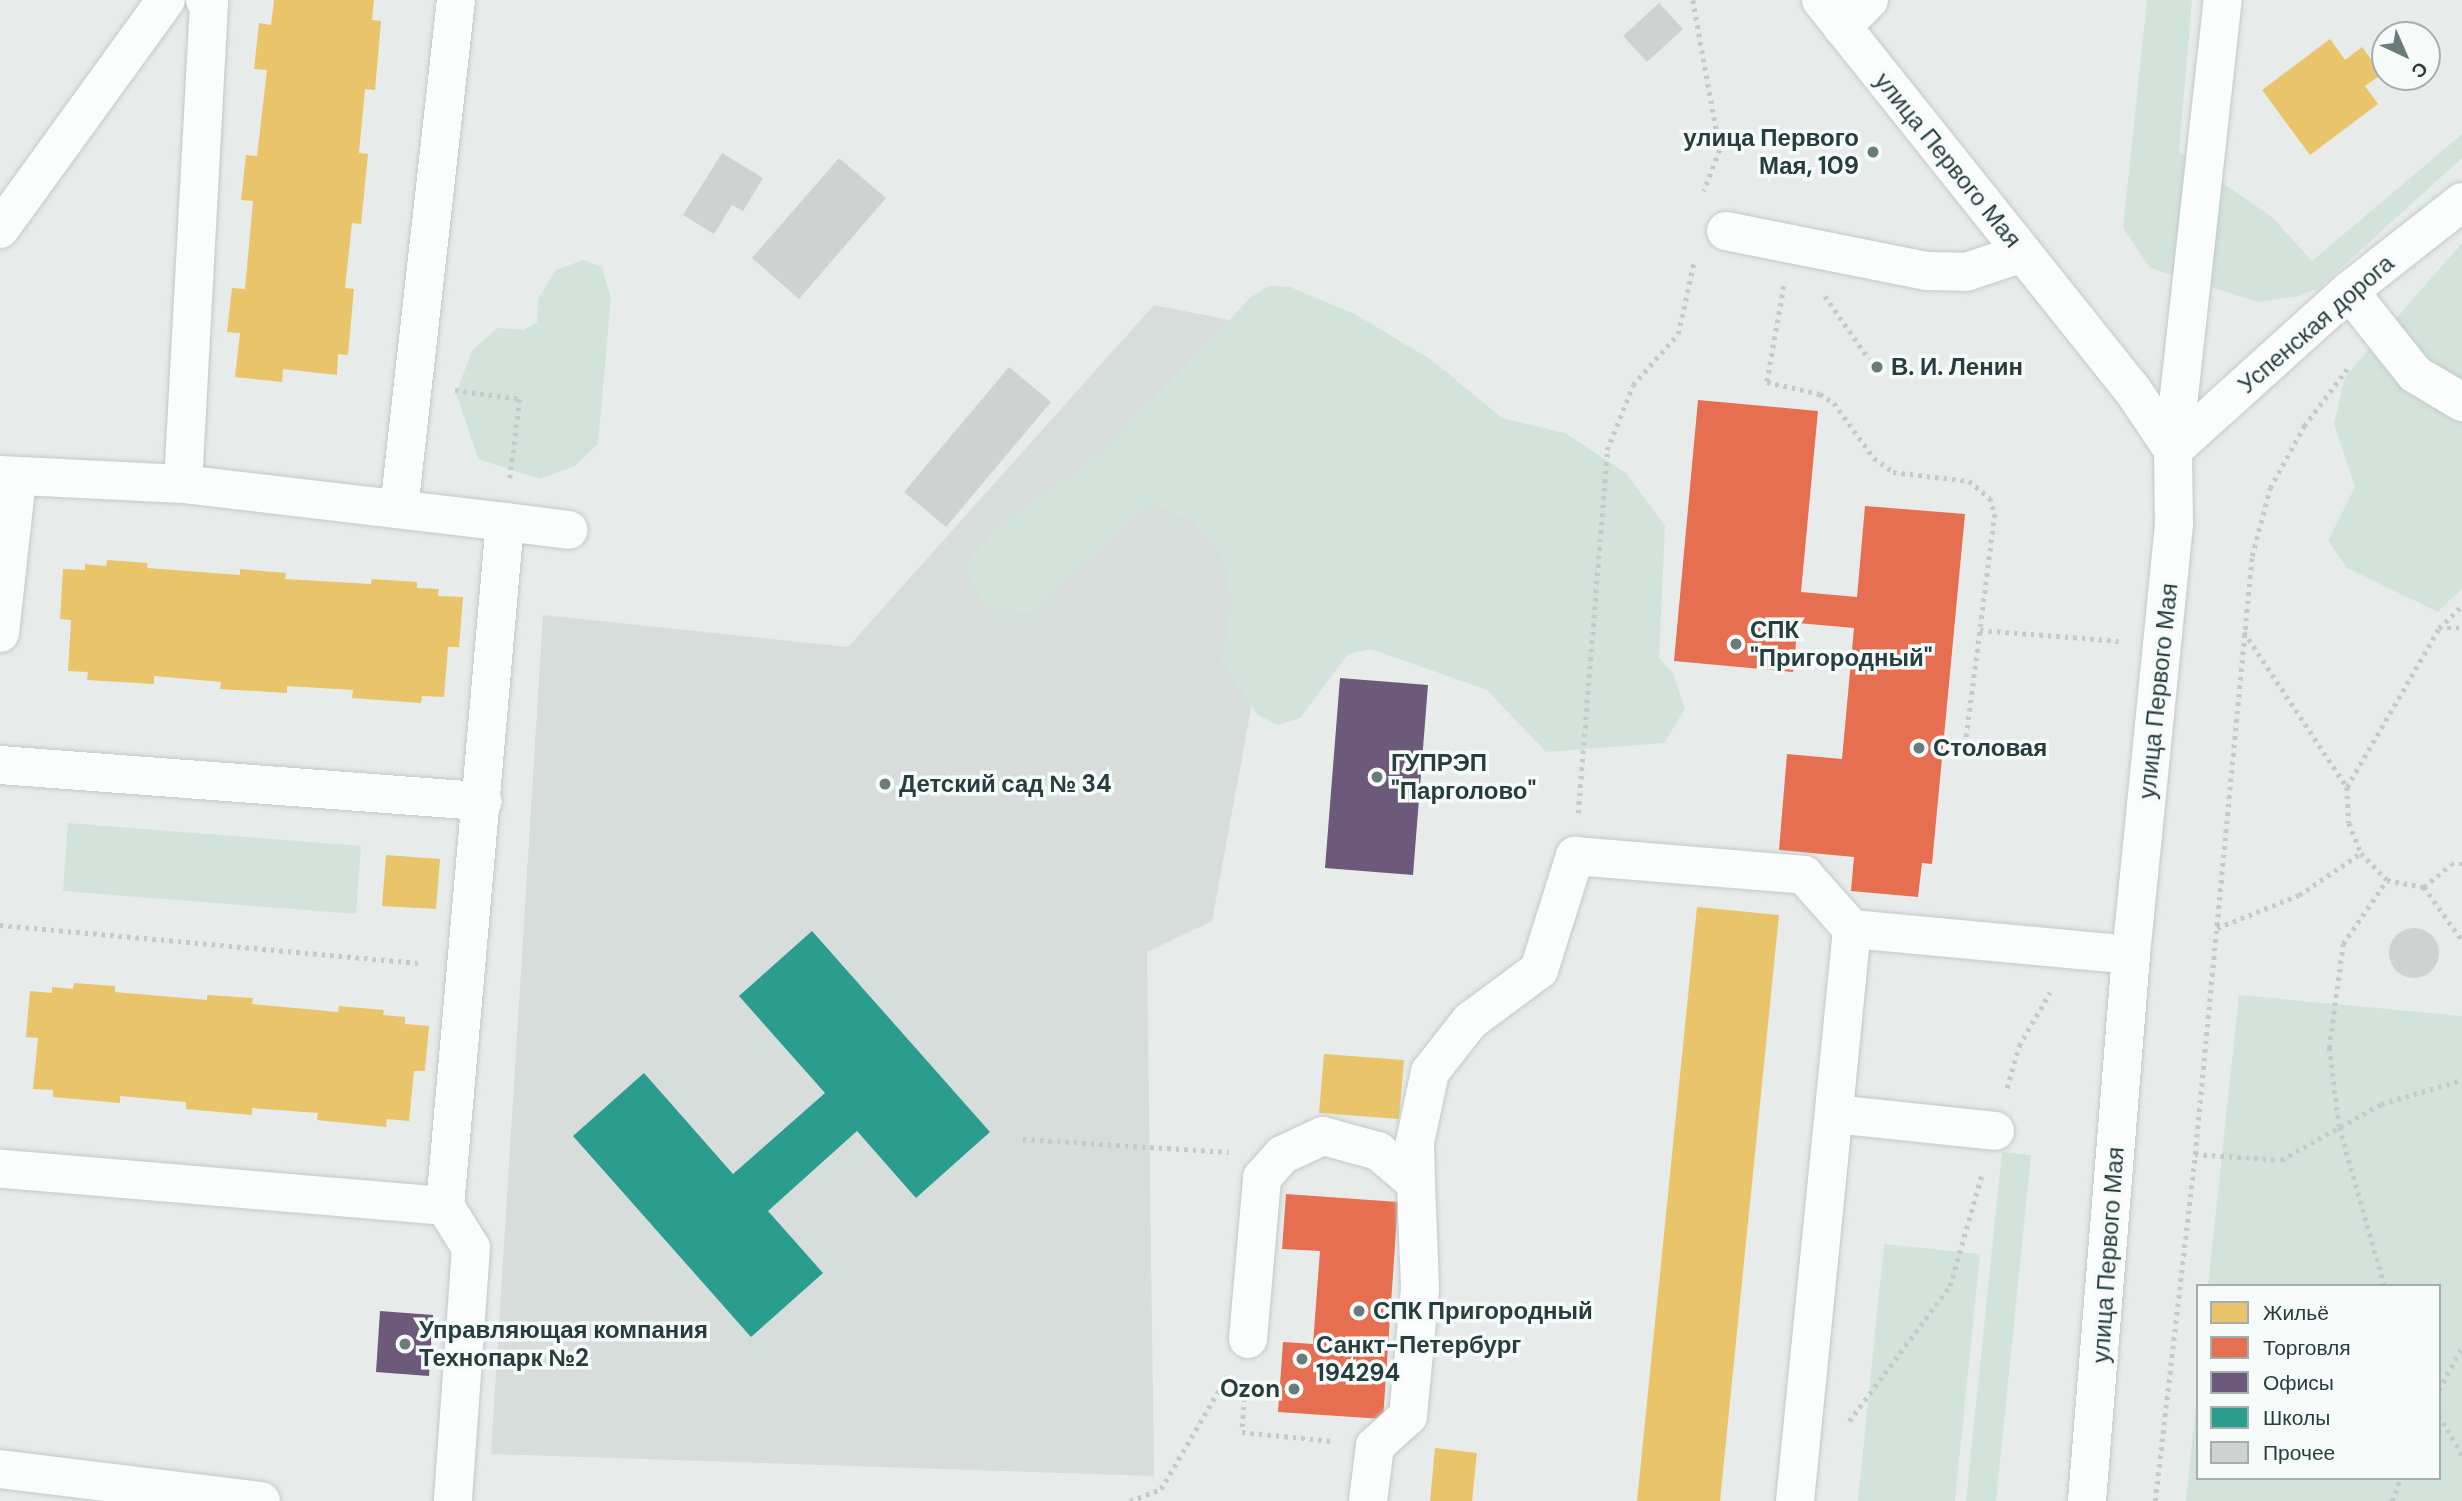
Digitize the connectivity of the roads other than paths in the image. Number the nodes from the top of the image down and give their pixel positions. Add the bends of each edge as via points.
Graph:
1 (166, 0) edge
2 (205, 0) edge
3 (456, 0) edge
4 (1869, 0) edge
5 (2223, 0) edge
6 (1831, 14) edge
7 (2462, 202) edge
8 (0, 229) edge
9 (1710, 241) road end
10 (2023, 253) junction
11 (2349, 291) junction
12 (2462, 402) edge
13 (2173, 450) junction
14 (8, 477) edge
15 (183, 484) junction
16 (399, 509) junction
17 (505, 522) junction
18 (569, 530) dead end
19 (0, 633) edge
20 (0, 765) edge
21 (483, 801) junction
22 (1852, 929) junction
23 (2131, 955) junction
24 (1834, 1114) junction
25 (1994, 1131) road end
26 (0, 1169) edge
27 (1416, 1183) junction
28 (445, 1206) junction
29 (1248, 1339) road end
30 (21, 1481) edge
31 (261, 1501) edge
32 (453, 1501) edge
33 (1368, 1501) edge
34 (1795, 1501) edge
35 (2087, 1501) edge

1 - 8 street
2 - 15 street via 209,3
3 - 16 street
4 - 6 street
5 - 13 street
6 - 10 street, улица Первого Мая
7 - 11 street, Успенская дорога
9 - 10 street via 1792,244 1927,271 1966,272
10 - 13 street, улица Первого Мая via 2132,389
11 - 12 street via 2415,374
11 - 13 street, Успенская дорога
13 - 23 street, улица Первого Мая via 2174,524
14 - 15 street
14 - 19 street
15 - 16 street
16 - 17 street
17 - 18 street
17 - 21 street
20 - 21 street
21 - 28 street
22 - 23 street
22 - 24 street
22 - 27 street via 1804,875 1575,856 1539,970 1470,1021 1430,1072 1415,1142
23 - 35 street, улица Первого Мая
24 - 25 street
24 - 34 street
26 - 28 street
27 - 29 street via 1378,1151 1323,1136 1282,1155 1262,1178
27 - 33 street via 1420,1289 1408,1416 1375,1446
28 - 32 street via 471,1248
30 - 31 street

